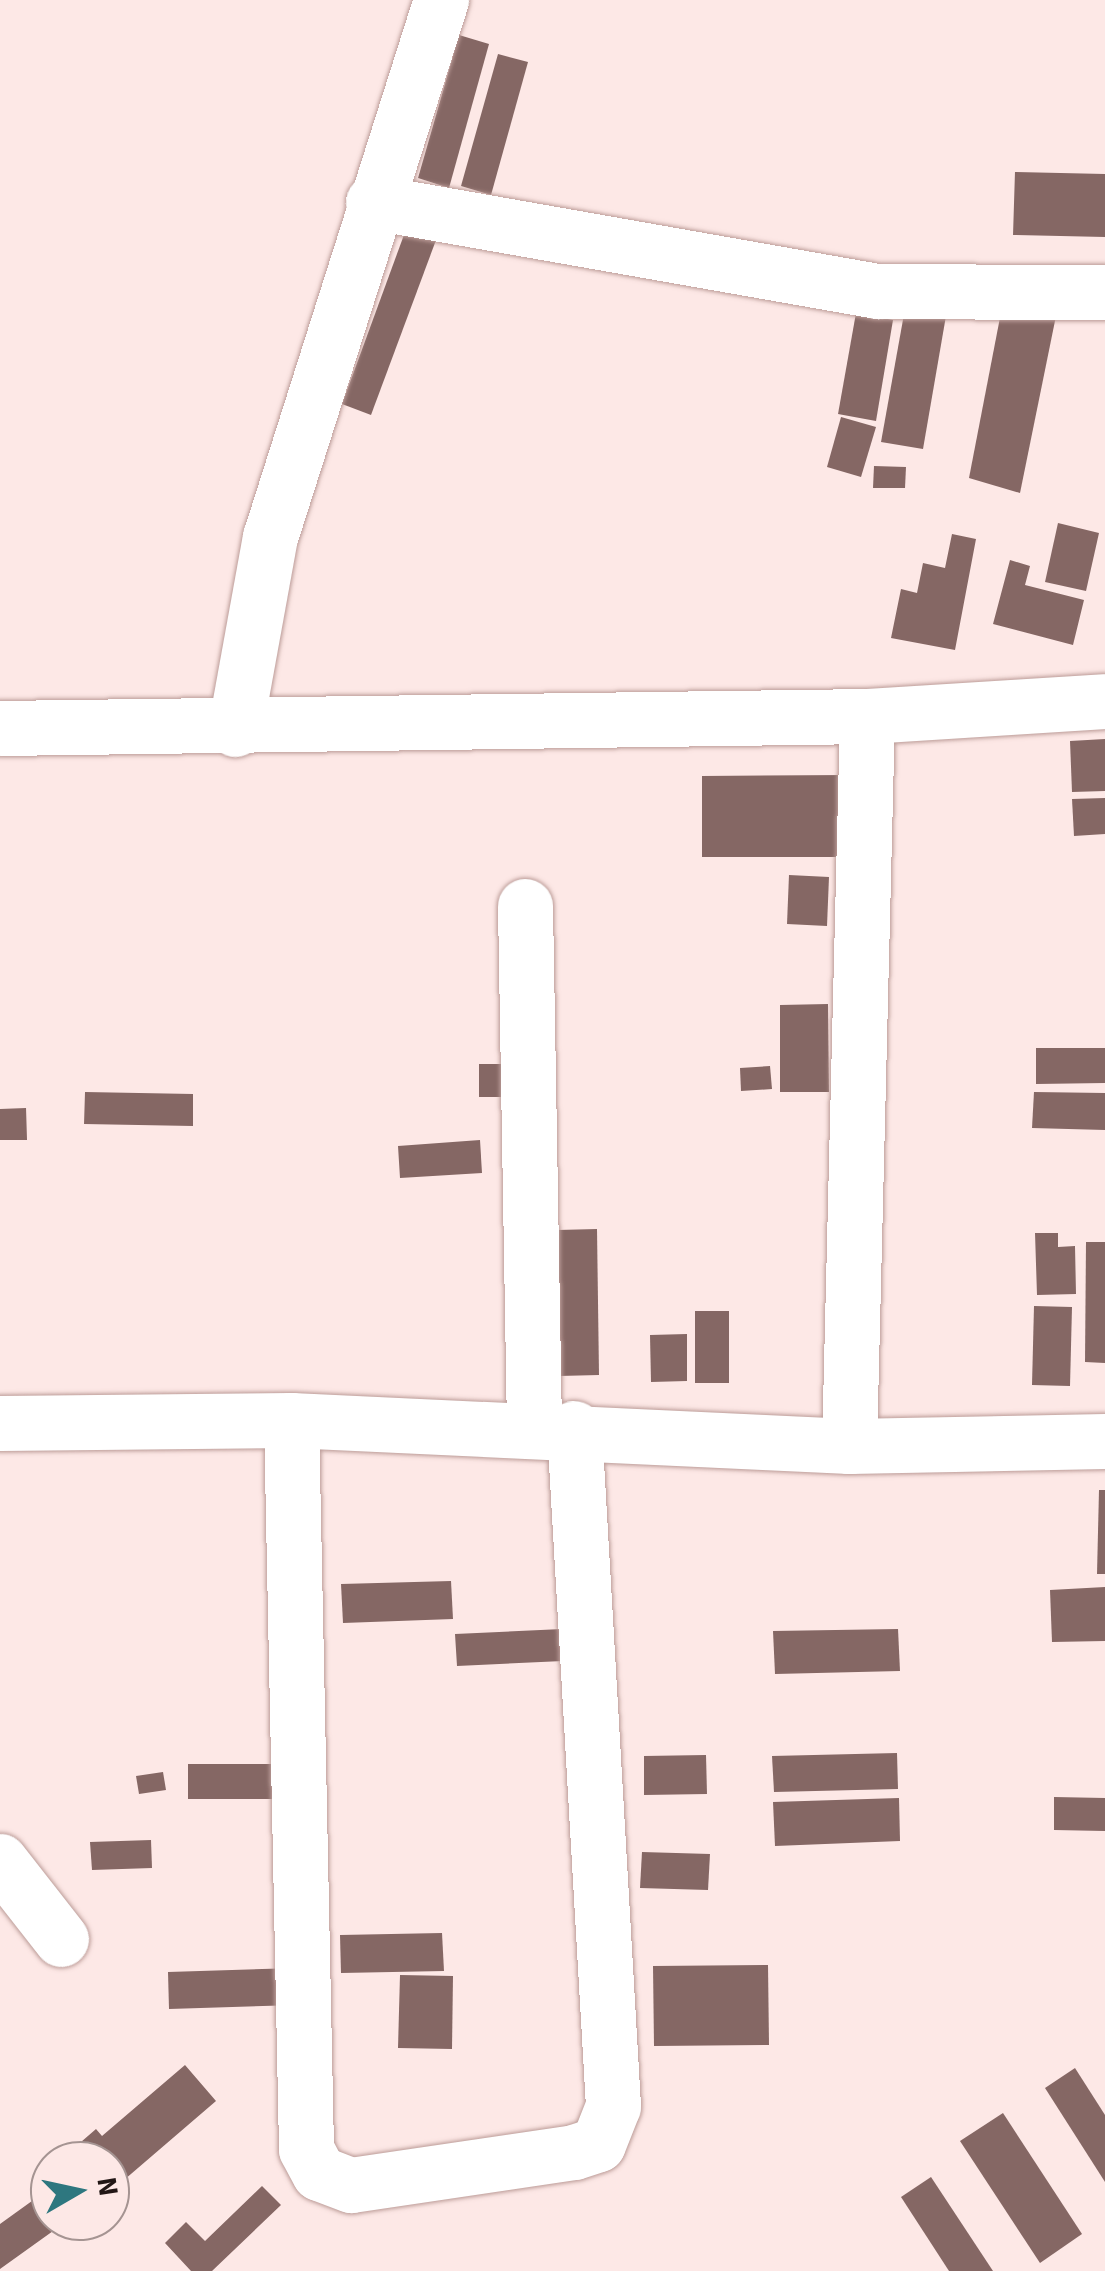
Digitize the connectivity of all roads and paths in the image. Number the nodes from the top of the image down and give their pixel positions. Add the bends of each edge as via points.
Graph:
1 (441, 0) edge
2 (372, 202) junction
3 (1105, 292) edge
4 (1105, 701) edge
5 (867, 716) junction
6 (0, 728) edge
7 (235, 730) junction
8 (525, 906) dead end
9 (290, 1420) junction
10 (0, 1423) edge
11 (554, 1427) junction
12 (1105, 1441) edge
13 (849, 1446) junction
14 (0, 1862) edge
15 (61, 1939) dead end

1 - 2 street
2 - 3 street via 877,291
2 - 7 street via 270,537
4 - 5 street
5 - 7 street
5 - 13 street
6 - 7 street
8 - 11 street
9 - 10 street
9 - 11 street
9 - 11 street via 306,2149 319,2173 351,2185 574,2152 598,2144 613,2106
11 - 13 street
12 - 13 street
14 - 15 street

